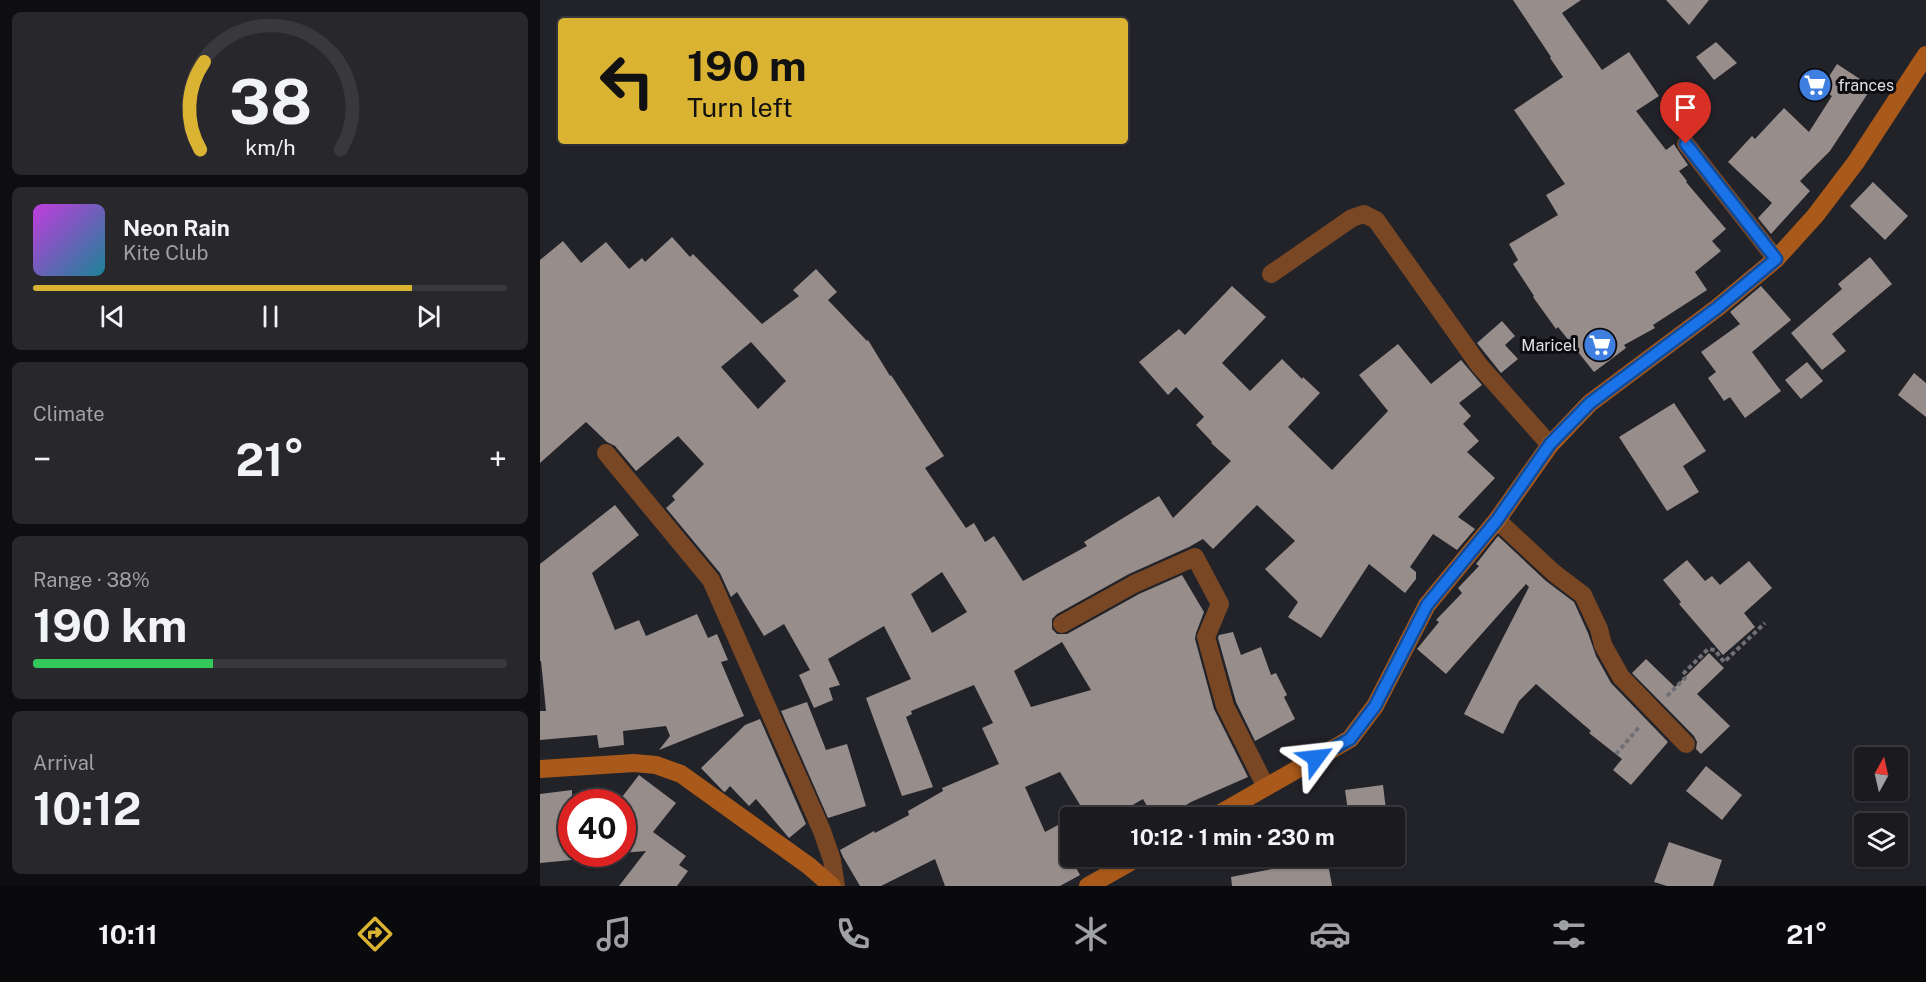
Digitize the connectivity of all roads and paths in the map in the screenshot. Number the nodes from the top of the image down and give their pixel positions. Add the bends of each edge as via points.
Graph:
1 (1926, 56) edge
2 (1686, 144) dead end
3 (1776, 259) junction
4 (1271, 274) dead end
5 (1550, 444) junction
6 (606, 453) dead end
7 (1497, 520) junction
8 (1765, 623) dead end
9 (1062, 624) dead end
10 (1653, 711) junction
11 (1686, 744) dead end
12 (1616, 754) dead end
13 (540, 769) edge
14 (1266, 787) junction
15 (1231, 807) edge
16 (1122, 867) edge
17 (834, 886) edge
18 (1088, 886) edge

1 - 3 street via 1856,162
2 - 3 street
3 - 5 street via 1590,403
4 - 5 street via 1352,218 1365,214 1376,220 1479,364
5 - 7 street
6 - 17 street via 711,580 822,831 832,860
7 - 10 street via 1583,595 1621,677
7 - 14 street via 1427,605 1375,706 1350,739
8 - 10 path via 1724,662 1715,650 1708,649
9 - 14 street via 1134,584 1195,557 1220,604 1206,637 1225,706
10 - 11 street
10 - 12 path
13 - 17 street via 634,763 656,765 681,774
14 - 15 street
16 - 18 street

